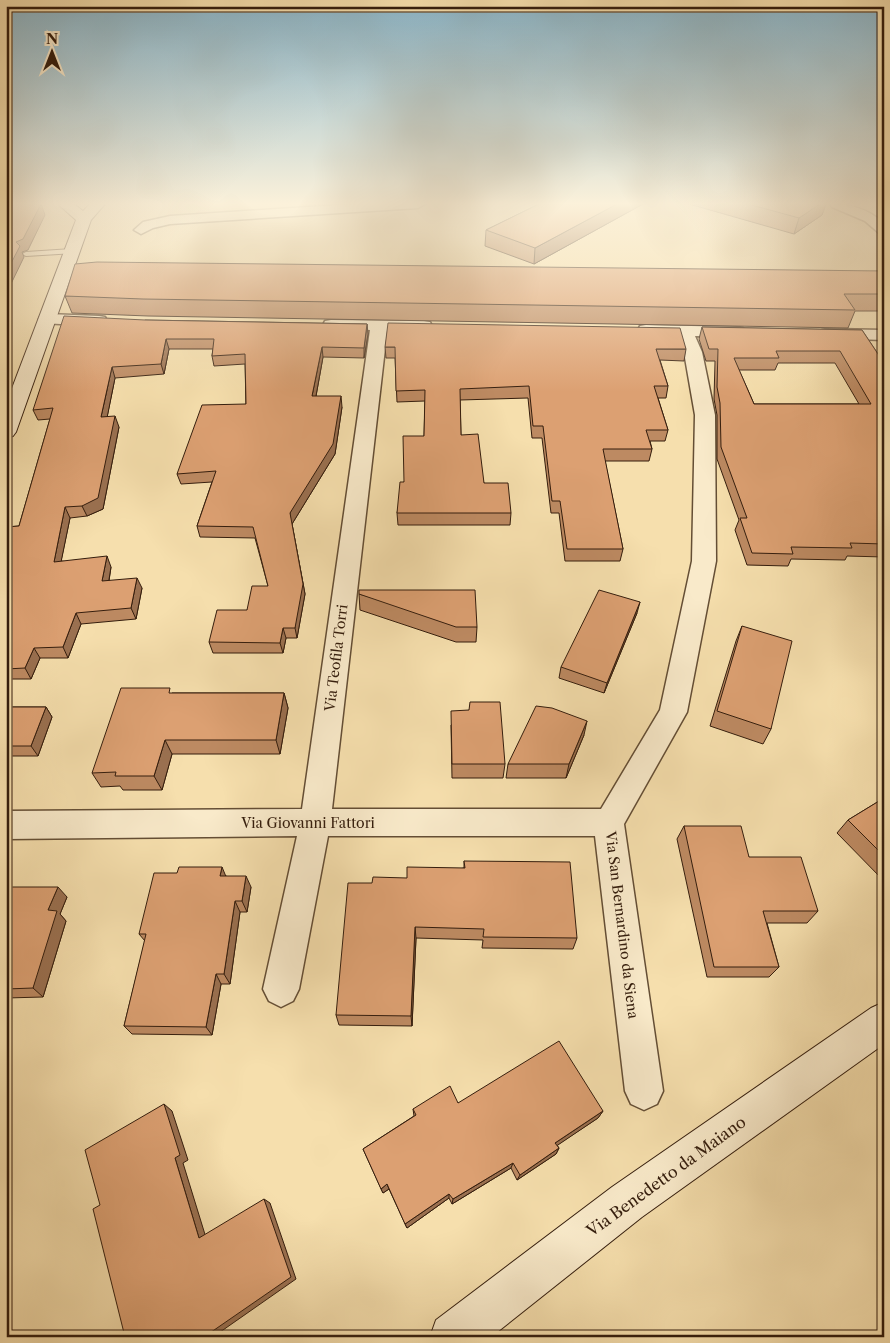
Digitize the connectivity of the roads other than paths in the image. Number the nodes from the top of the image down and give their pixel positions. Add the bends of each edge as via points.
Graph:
1 (67, 267) edge
2 (48, 320) junction
3 (119, 322) edge
4 (312, 325) edge
5 (379, 326) junction
6 (438, 327) edge
7 (626, 330) edge
8 (685, 331) junction
9 (755, 332) edge
10 (814, 333) edge
11 (884, 335) edge
12 (6, 432) edge
13 (315, 822) junction
14 (610, 823) junction
15 (6, 825) edge
16 (281, 989) dead end
17 (884, 1021) edge
18 (644, 1091) dead end
19 (453, 1337) edge

1 - 2 main road
2 - 3 street
2 - 12 main road
4 - 5 street
5 - 6 street
5 - 13 street, Via Teofila Torri
7 - 8 street
8 - 9 street
8 - 14 street, Via San Bernardino da Siena via 693,352 705,415 704,561 673,712
10 - 11 street
13 - 14 street, Via Giovanni Fattori
13 - 15 street, Via Giovanni Fattori
13 - 16 street, Via Teofila Torri
14 - 18 street, Via San Bernardino da Siena
17 - 19 main road, Via Benedetto da Maiano via 627,1202

